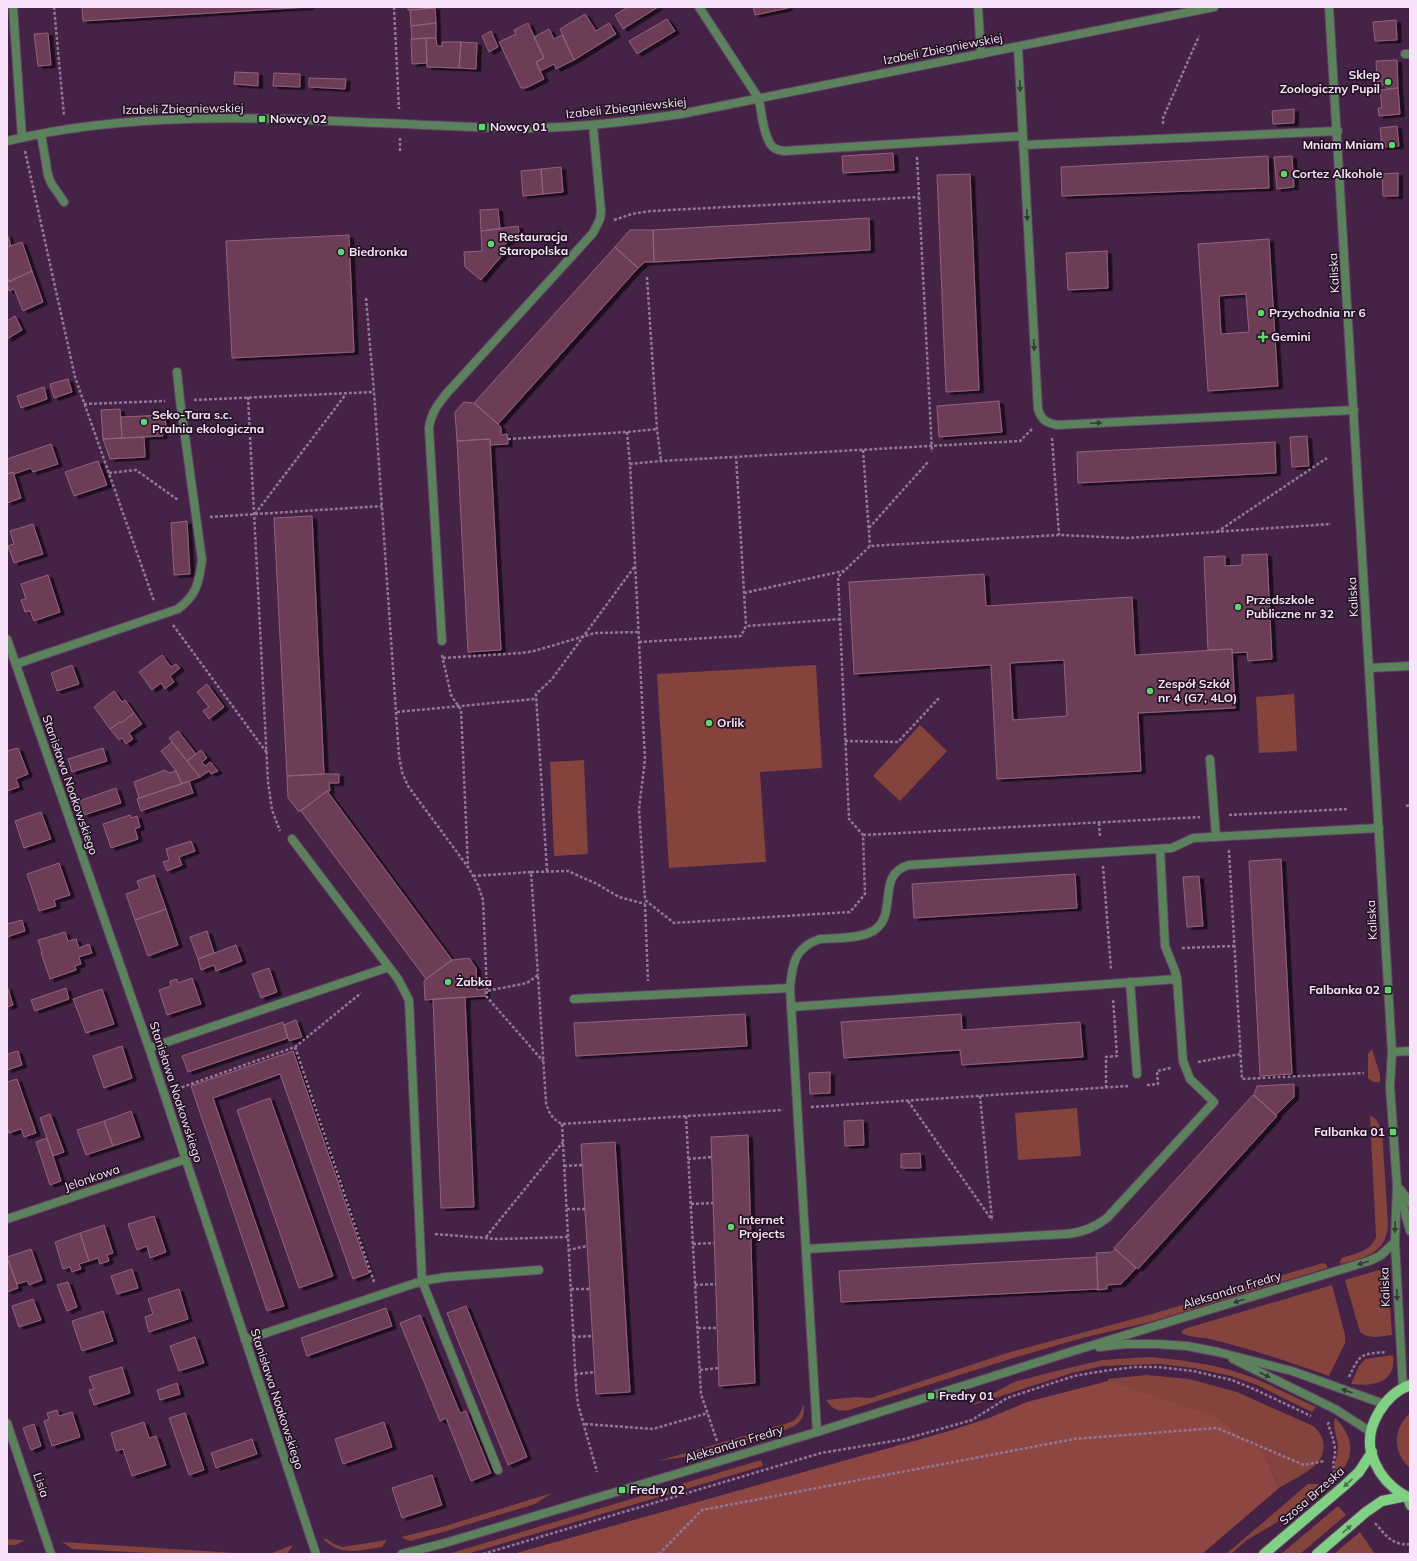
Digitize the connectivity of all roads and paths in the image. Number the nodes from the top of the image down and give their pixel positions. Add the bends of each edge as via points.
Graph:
1 (13, 7) edge
2 (54, 7) edge
3 (394, 7) edge
4 (699, 7) edge
5 (978, 7) edge
6 (1214, 7) edge
7 (1329, 7) edge
8 (1199, 36) dead end
9 (1018, 47) junction
10 (981, 54) junction
11 (759, 99) junction
12 (399, 124) junction
13 (593, 126) junction
14 (65, 130) junction
15 (1338, 131) junction
16 (41, 134) junction
17 (1023, 136) junction
18 (22, 138) junction
19 (1164, 139) junction
20 (7, 141) edge
21 (916, 142) junction
22 (1023, 145) junction
23 (400, 152) dead end
24 (920, 197) junction
25 (64, 202) dead end
26 (597, 227) junction
27 (647, 277) dead end
28 (366, 298) dead end
29 (177, 372) dead end
30 (374, 392) junction
31 (347, 393) junction
32 (248, 398) junction
33 (180, 400) junction
34 (84, 404) junction
35 (1354, 410) junction
36 (1042, 418) junction
37 (1051, 424) junction
38 (657, 429) junction
39 (627, 432) junction
40 (508, 439) dead end
41 (932, 446) junction
42 (863, 450) junction
43 (932, 452) dead end
44 (736, 456) junction
45 (1327, 458) dead end
46 (660, 461) junction
47 (928, 462) dead end
48 (630, 464) junction
49 (109, 473) junction
50 (382, 506) junction
51 (254, 514) junction
52 (196, 515) junction
53 (1331, 524) dead end
54 (869, 528) junction
55 (1216, 532) junction
56 (1059, 535) junction
57 (870, 546) junction
58 (636, 566) junction
59 (844, 571) junction
60 (744, 593) junction
61 (161, 614) junction
62 (840, 619) junction
63 (746, 626) junction
64 (639, 632) junction
65 (584, 637) junction
66 (7, 639) edge
67 (442, 641) joint
68 (639, 642) junction
69 (442, 658) junction
70 (16, 664) junction
71 (1410, 666) edge
72 (1369, 668) junction
73 (939, 698) dead end
74 (535, 699) junction
75 (458, 705) junction
76 (397, 712) junction
77 (845, 741) junction
78 (267, 754) junction
79 (1210, 759) dead end
80 (1406, 806) dead end
81 (1410, 806) edge
82 (1348, 809) dead end
83 (1214, 816) junction
84 (1099, 822) junction
85 (1379, 828) junction
86 (863, 835) junction
87 (1216, 837) junction
88 (292, 839) joint
89 (1160, 849) junction
90 (1236, 850) dead end
91 (1102, 852) junction
92 (468, 867) junction
93 (547, 871) junction
94 (531, 872) junction
95 (473, 876) junction
96 (645, 900) junction
97 (645, 904) junction
98 (1234, 946) junction
99 (1166, 948) junction
100 (389, 967) junction
101 (538, 975) junction
102 (1177, 979) junction
103 (1130, 982) junction
104 (1112, 984) junction
105 (790, 988) junction
106 (486, 991) junction
107 (362, 992) dead end
108 (648, 995) junction
109 (574, 999) dead end
110 (791, 1007) junction
111 (296, 1047) junction
112 (149, 1048) junction
113 (1410, 1051) edge
114 (1392, 1052) junction
115 (1241, 1054) junction
116 (543, 1061) junction
117 (1184, 1065) junction
118 (1364, 1073) dead end
119 (1137, 1074) dead end
120 (1143, 1085) dead end
121 (1136, 1086) dead end
122 (1106, 1088) junction
123 (173, 1090) dead end
124 (980, 1096) junction
125 (907, 1101) junction
126 (797, 1108) junction
127 (686, 1116) junction
128 (562, 1124) junction
129 (563, 1142) junction
130 (711, 1157) dead end
131 (186, 1159) junction
132 (688, 1159) junction
133 (582, 1165) dead end
134 (564, 1166) junction
135 (1396, 1185) junction
136 (713, 1203) dead end
137 (1410, 1203) edge
138 (691, 1204) junction
139 (585, 1208) dead end
140 (567, 1210) junction
141 (7, 1219) edge
142 (992, 1220) junction
143 (1410, 1231) edge
144 (420, 1232) junction
145 (568, 1237) junction
146 (486, 1238) junction
147 (994, 1238) junction
148 (1395, 1242) junction
149 (714, 1243) dead end
150 (693, 1244) junction
151 (587, 1246) dead end
152 (806, 1249) junction
153 (568, 1250) junction
154 (539, 1270) dead end
155 (422, 1281) junction
156 (716, 1284) dead end
157 (696, 1285) junction
158 (571, 1289) junction
159 (590, 1289) dead end
160 (378, 1295) junction
161 (698, 1328) junction
162 (717, 1328) dead end
163 (592, 1336) dead end
164 (573, 1337) junction
165 (245, 1340) junction
166 (1070, 1352) junction
167 (1218, 1352) junction
168 (718, 1368) dead end
169 (700, 1370) junction
170 (595, 1372) dead end
171 (575, 1374) junction
172 (1406, 1387) edge
173 (1384, 1404) junction
174 (708, 1413) junction
175 (1316, 1418) dead end
176 (1322, 1421) dead end
177 (7, 1423) edge
178 (585, 1424) junction
179 (1328, 1424) dead end
180 (817, 1432) junction
181 (1372, 1432) junction
182 (717, 1441) dead end
183 (1372, 1452) junction
184 (1324, 1461) dead end
185 (498, 1470) dead end
186 (597, 1472) dead end
187 (1408, 1497) edge
188 (1410, 1506) edge
189 (51, 1554) edge
190 (316, 1554) edge
191 (402, 1554) edge
192 (483, 1554) edge
193 (659, 1554) edge
194 (1264, 1554) edge
195 (1317, 1554) edge

1 - 18 street
2 - 14 path
3 - 12 path
4 - 11 street
5 - 10 street
6 - 9 street, Izabeli Zbiegniewskiej
7 - 15 street, Kaliska
8 - 19 path via 1163,118
9 - 10 street, Izabeli Zbiegniewskiej
9 -> 17 street
10 - 11 street, Izabeli Zbiegniewskiej
11 - 13 street, Izabeli Zbiegniewskiej via 681,114
11 - 21 street via 767,139 776,150
12 - 13 street, Izabeli Zbiegniewskiej via 535,128
12 - 14 street, Izabeli Zbiegniewskiej via 262,119 173,120 116,123
12 - 23 path
13 - 26 street via 601,211
14 - 16 street, Izabeli Zbiegniewskiej
15 - 19 street
15 - 35 street, Kaliska
16 - 18 street, Izabeli Zbiegniewskiej
16 - 25 street via 51,184
17 - 21 street
17 - 22 street
18 - 20 street, Izabeli Zbiegniewskiej
18 - 34 path via 70,359
19 - 22 street
21 - 24 path
22 -> 36 street via 1038,410
24 - 26 path via 651,211 632,214
24 - 41 path
26 - 67 street via 447,393 436,406 430,419
27 - 38 path
28 - 30 path
29 - 33 street
30 - 31 path
30 - 50 path
31 - 32 path
31 - 51 path
32 - 33 path
32 - 51 path
33 - 34 path
33 - 52 street
34 - 49 path
37 -> 35 street
35 - 72 street, Kaliska
36 - 37 street
36 - 41 path via 1020,440
37 - 56 path
38 - 39 path
38 - 46 path
39 - 40 path
39 - 48 path
41 - 42 path
41 - 43 path
42 - 44 path
42 - 54 path
44 - 46 path
44 - 60 path
45 - 55 path
46 - 48 path
47 - 54 path
48 - 58 path
49 - 52 path via 136,470
49 - 61 path
50 - 51 path
50 - 76 path
51 - 52 path
51 - 78 path
52 - 61 street via 202,560 199,582 188,601 178,609
53 - 55 path
54 - 57 path
55 - 56 path via 1127,538
56 - 57 path
57 - 59 path
58 - 64 path
58 - 65 path
59 - 60 path
59 - 62 path via 838,577
60 - 63 path
61 - 70 street
61 - 78 path
62 - 63 path
62 - 77 path
63 - 68 path via 741,636
64 - 65 path via 595,633
64 - 68 path
65 - 69 path via 521,653
65 - 74 path via 552,679 538,690
66 - 70 street, Stanisława Noakowskiego
67 - 69 path
68 - 96 path via 645,759 639,809
69 - 75 path via 451,695
70 - 112 street, Stanisława Noakowskiego
71 - 72 street
72 - 85 street, Kaliska
73 - 77 path via 898,742
74 - 75 path
74 - 93 path
75 - 76 path
75 - 92 path via 461,710
76 - 92 path via 399,756 408,786
77 - 86 path via 849,819
78 - 88 path via 272,810 286,843
79 - 83 street
80 - 81 path
82 - 83 path
83 - 84 path
83 - 87 street
84 - 86 path
84 - 91 path
85 - 87 street
85 - 114 street, Kaliska
86 - 96 path via 866,894 850,912 674,922
87 - 89 street via 1193,838 1172,848
88 - 100 street
89 - 91 street
89 - 99 street
90 - 98 path via 1229,851
91 - 104 path
91 - 105 street via 905,866 891,878 886,912 881,924 863,935 820,939 801,949 794,961
92 - 95 path
93 - 94 path
93 - 97 path via 568,871 619,897
94 - 95 path
94 - 101 path
95 - 106 path via 483,900
96 - 97 path
97 - 108 path
98 - 99 path
98 - 115 path
99 - 102 street
100 - 112 street
100 - 144 street via 405,990 411,1009
101 - 106 path via 528,983
101 - 116 path
102 - 103 street
102 - 117 street
103 - 104 street
103 - 119 street
104 - 110 street
104 - 122 path via 1117,1056 1106,1057
105 - 108 street
105 - 110 street
106 - 116 path via 486,996
107 - 111 path
108 - 109 street
110 - 126 street
111 - 123 path
111 - 160 path
112 - 131 street, Stanisława Noakowskiego
113 - 114 street
114 - 135 street, Kaliska via 1390,1086
115 - 117 path
115 - 118 path via 1242,1079
116 - 128 path via 549,1114
117 - 120 path via 1157,1071 1158,1084
117 - 147 street via 1190,1079 1214,1102 1107,1218 1090,1229 1074,1233
121 - 122 path
122 - 124 path
124 - 125 path
124 - 142 path
125 - 126 path
125 - 142 path
126 - 127 path
126 - 152 street
127 - 128 path
127 - 132 path
128 - 129 path
129 - 134 path
129 - 146 path
130 - 132 path
131 - 141 street, Jelonkowa
131 - 165 street, Stanisława Noakowskiego
132 - 138 path
133 - 134 path
134 - 140 path
135 - 137 street
135 - 143 street, Kaliska
135 -> 148 street, Kaliska
136 - 138 path
138 - 150 path
139 - 140 path
140 - 145 path
142 - 147 path
144 - 146 path
144 - 155 street
145 - 146 path
145 - 153 path
147 - 152 street
148 -> 166 street, Aleksandra Fredry via 1380,1256 1369,1261
148 -> 172 street, Kaliska
149 - 150 path
150 - 157 path
151 - 153 path
152 - 180 street
153 - 158 path
154 - 155 street
155 - 160 street
155 - 185 street
156 - 157 path
157 - 161 path
158 - 159 path
158 - 164 path
160 - 165 street
161 - 162 path
161 - 169 path
163 - 164 path
164 - 171 path
165 - 190 street, Stanisława Noakowskiego
166 - 167 street, Aleksandra Fredry via 1125,1344 1187,1346
166 - 180 street, Aleksandra Fredry
173 -> 167 street, Aleksandra Fredry via 1292,1371
167 -> 181 street, Aleksandra Fredry via 1335,1409
168 - 169 path
169 - 174 path via 701,1394
170 - 171 path
171 - 178 path via 578,1404
172 - 173 main road
173 - 181 main road
174 - 178 path via 653,1429
174 - 182 path
175 - 192 path via 1238,1382 1201,1373 1158,1367 1103,1371 1074,1376 1007,1398 972,1420 905,1439 821,1453
176 - 179 path
177 - 189 street, Lisia
178 - 186 path
180 - 191 street, Aleksandra Fredry
181 - 183 main road
183 - 187 main road via 1379,1472 1387,1482
183 -> 194 main road, Szosa Brzeska via 1359,1472
184 - 193 path via 1304,1465 1217,1428 1074,1439 702,1510
187 - 188 main road
195 -> 187 main road via 1382,1501

